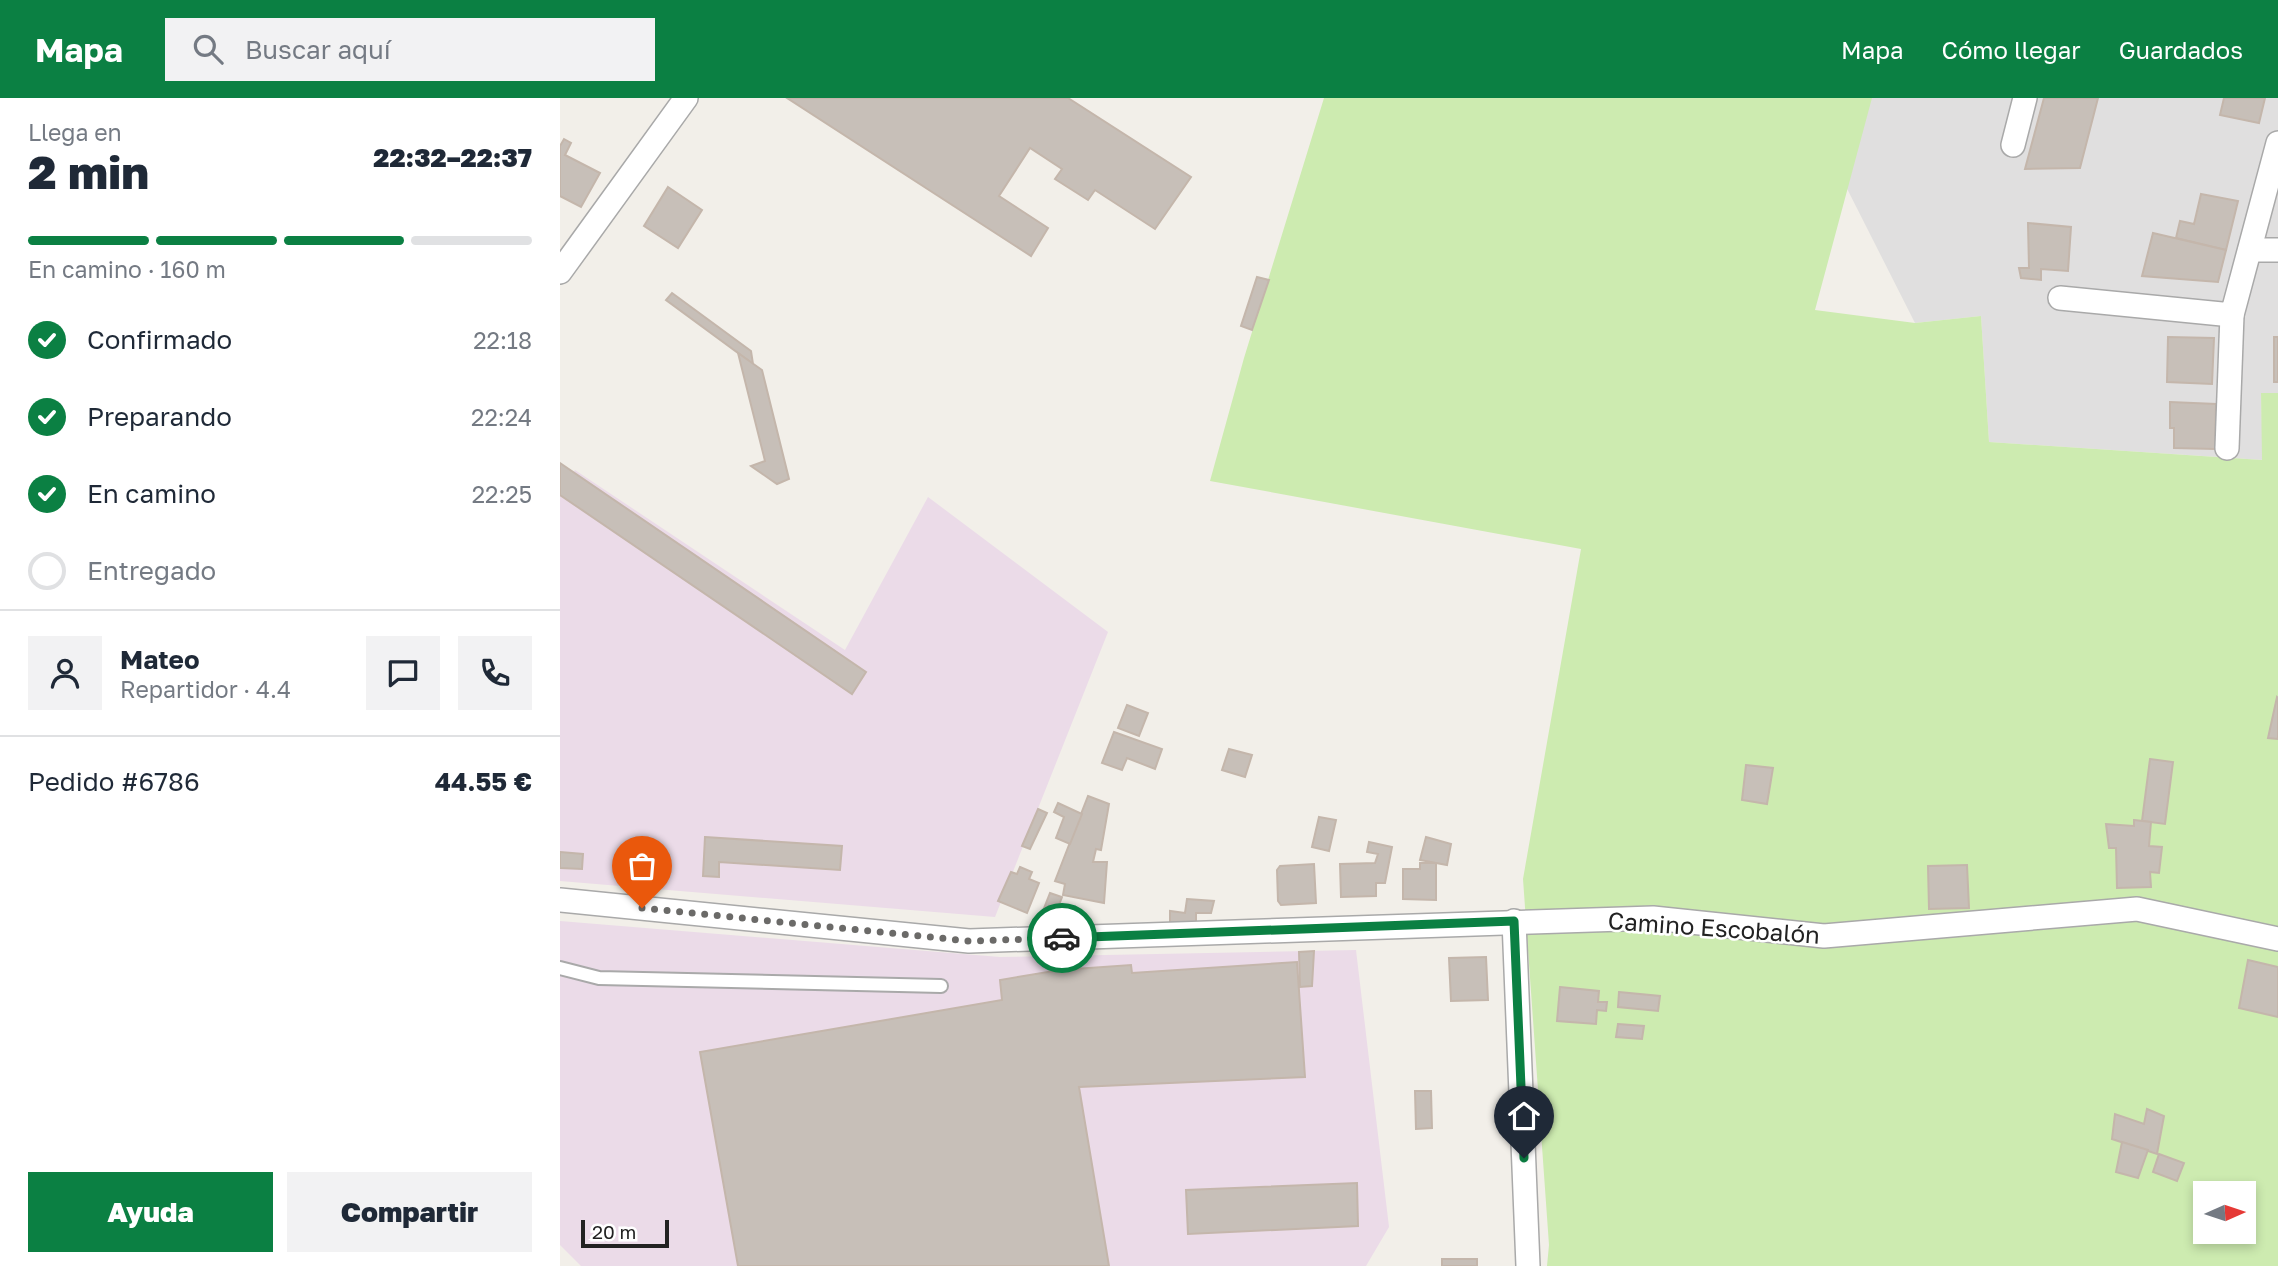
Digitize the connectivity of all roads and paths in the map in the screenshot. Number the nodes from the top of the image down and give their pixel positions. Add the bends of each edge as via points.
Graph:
1 (687, 98) edge
2 (2025, 98) edge
3 (2278, 144) edge
4 (2013, 145) dead end
5 (2250, 250) junction
6 (2278, 250) edge
7 (560, 272) edge
8 (2060, 298) dead end
9 (2232, 315) junction
10 (2227, 448) dead end
11 (560, 900) edge
12 (1514, 921) junction
13 (2278, 939) edge
14 (560, 968) edge
15 (941, 986) dead end
16 (1528, 1266) edge

1 - 7 street
2 - 4 street
3 - 5 street
5 - 6 street
5 - 9 street
8 - 9 street
9 - 10 street
11 - 12 street, Camino Escobalón via 969,941
12 - 13 street, Camino Escobalón via 1653,918 1824,936 2137,909
12 - 16 street
14 - 15 lane via 599,978

